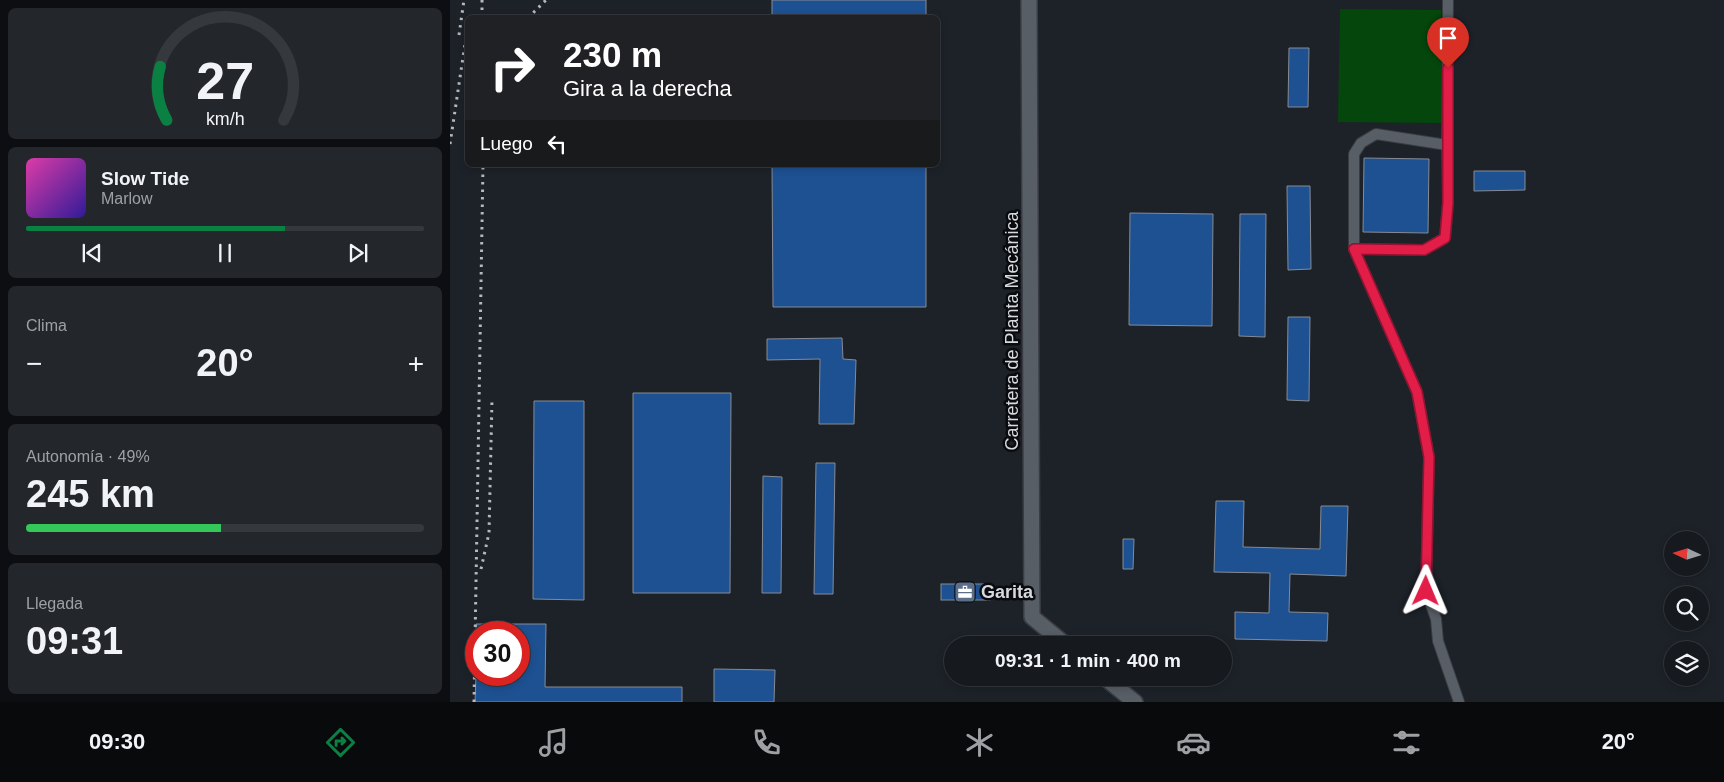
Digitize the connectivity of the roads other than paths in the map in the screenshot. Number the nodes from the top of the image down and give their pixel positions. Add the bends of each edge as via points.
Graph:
1 (1029, 0) edge
2 (1448, 0) edge
3 (1447, 145) junction
4 (1354, 249) junction
5 (1055, 636) edge
6 (1115, 686) edge
7 (1135, 702) edge
8 (1459, 702) edge

1 - 5 street, Carretera de Planta Mecánica via 1032,617
2 - 3 street
3 - 4 street via 1445,238 1424,250
3 - 4 street via 1376,134 1361,143 1354,154
4 - 8 street via 1417,392 1429,457 1426,591 1436,619 1438,641
6 - 7 street

